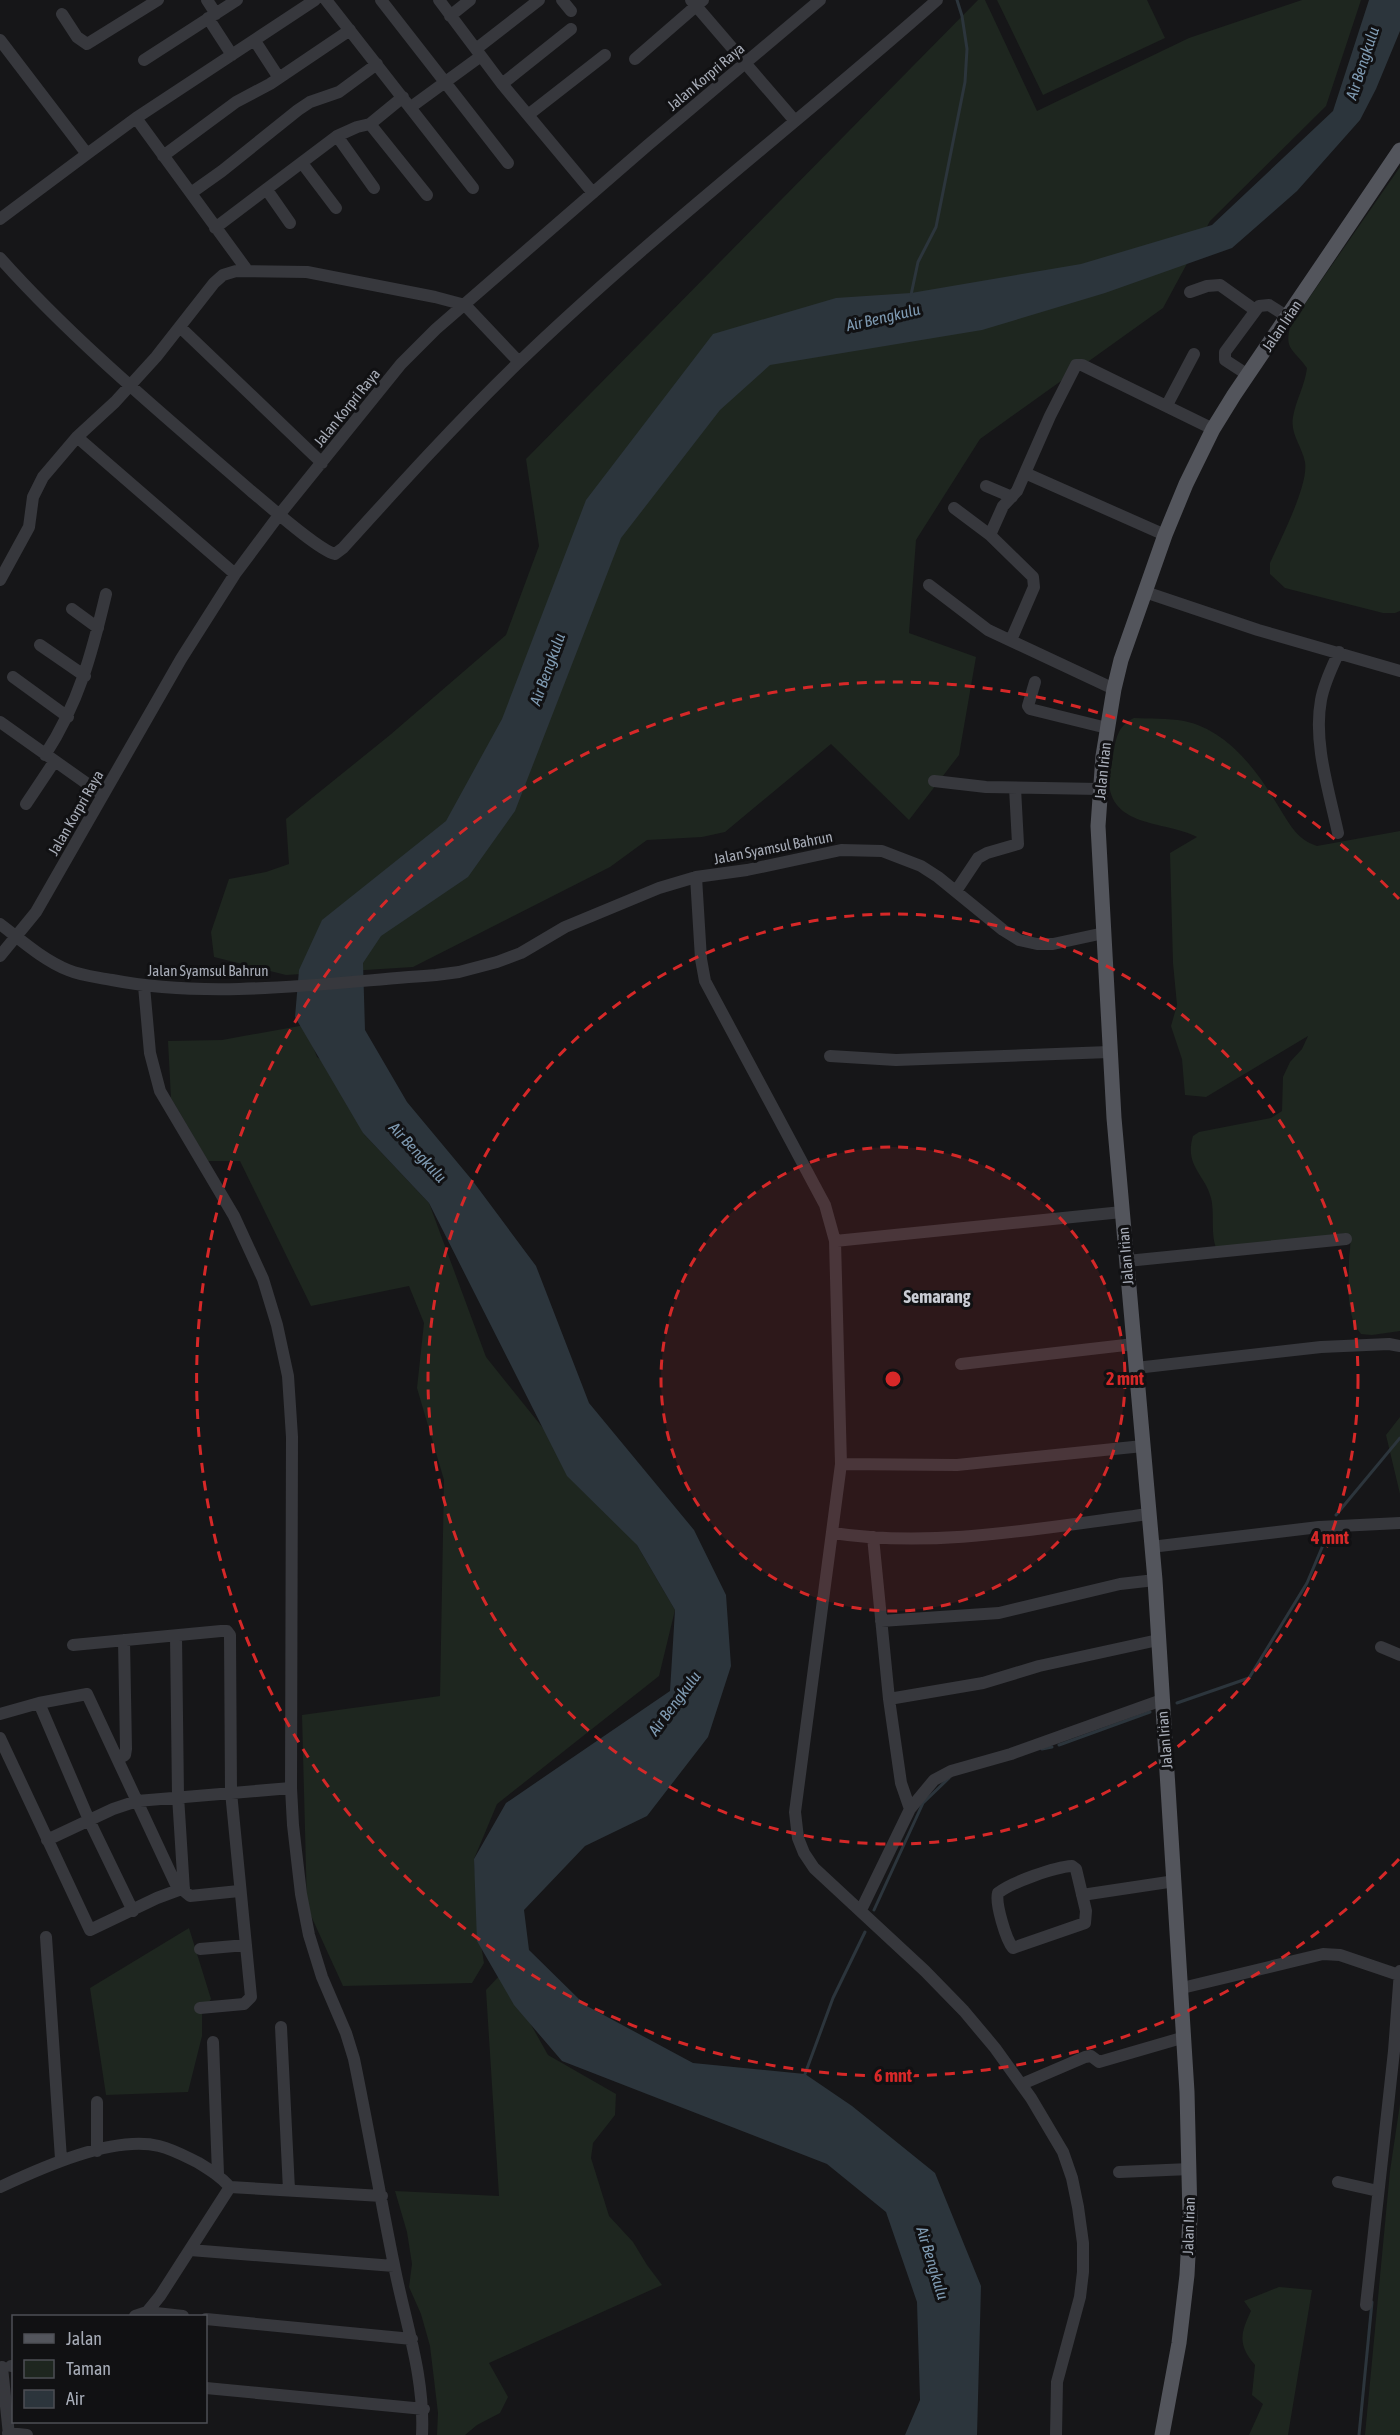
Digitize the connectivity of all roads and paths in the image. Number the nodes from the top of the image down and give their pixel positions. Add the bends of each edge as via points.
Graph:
1 (158, 0) edge
2 (207, 0) edge
3 (237, 0) edge
4 (315, 0) edge
5 (326, 0) edge
6 (381, 0) edge
7 (439, 0) edge
8 (470, 0) edge
9 (539, 0) edge
10 (562, 0) edge
11 (820, 0) edge
12 (937, 0) edge
13 (697, 2) edge
14 (571, 11) dead end
15 (62, 14) dead end
16 (212, 16) junction
17 (450, 16) junction
18 (571, 29) dead end
19 (350, 30) junction
20 (0, 40) edge
21 (255, 41) junction
22 (478, 52) junction
23 (232, 55) junction
24 (605, 55) dead end
25 (635, 59) dead end
26 (144, 60) dead end
27 (377, 64) junction
28 (745, 64) junction
29 (279, 78) junction
30 (445, 82) junction
31 (502, 84) junction
32 (403, 97) junction
33 (411, 107) junction
34 (528, 115) junction
35 (136, 118) junction
36 (795, 122) junction
37 (370, 124) junction
38 (337, 136) junction
39 (1400, 150) edge
40 (87, 154) junction
41 (164, 156) junction
42 (302, 163) junction
43 (508, 163) dead end
44 (374, 188) dead end
45 (473, 188) dead end
46 (267, 190) junction
47 (191, 193) junction
48 (593, 193) junction
49 (427, 195) dead end
50 (336, 208) dead end
51 (0, 219) edge
52 (290, 223) dead end
53 (215, 228) junction
54 (0, 258) edge
55 (247, 270) junction
56 (1190, 292) dead end
57 (465, 305) junction
58 (1255, 310) junction
59 (1288, 317) junction
60 (180, 328) junction
61 (1194, 354) dead end
62 (519, 362) junction
63 (1248, 375) junction
64 (130, 386) junction
65 (1167, 405) junction
66 (1214, 429) junction
67 (77, 438) junction
68 (322, 463) junction
69 (1025, 473) junction
70 (986, 486) dead end
71 (1012, 497) junction
72 (954, 508) dead end
73 (279, 515) junction
74 (990, 535) junction
75 (1165, 535) junction
76 (235, 574) junction
77 (0, 580) edge
78 (929, 585) dead end
79 (1144, 592) junction
80 (106, 594) dead end
81 (72, 609) dead end
82 (98, 628) junction
83 (1011, 640) junction
84 (40, 645) dead end
85 (1338, 652) junction
86 (1400, 671) edge
87 (85, 676) junction
88 (13, 677) dead end
89 (1035, 682) dead end
90 (1114, 689) junction
91 (68, 717) junction
92 (0, 722) edge
93 (1107, 728) junction
94 (50, 758) junction
95 (934, 781) dead end
96 (1015, 788) junction
97 (1100, 789) junction
98 (103, 795) junction
99 (26, 804) dead end
100 (1338, 833) dead end
101 (696, 878) junction
102 (956, 891) junction
103 (0, 924) edge
104 (1104, 933) junction
105 (16, 936) junction
106 (0, 956) edge
107 (144, 986) junction
108 (1109, 1052) junction
109 (830, 1056) dead end
110 (1122, 1212) junction
111 (1346, 1239) dead end
112 (835, 1241) junction
113 (1126, 1262) junction
114 (1134, 1344) junction
115 (1400, 1346) edge
116 (961, 1364) dead end
117 (1136, 1368) junction
118 (1143, 1446) junction
119 (841, 1464) junction
120 (1149, 1514) junction
121 (1400, 1522) edge
122 (833, 1533) junction
123 (873, 1537) junction
124 (1151, 1546) junction
125 (1155, 1580) junction
126 (881, 1621) junction
127 (176, 1636) junction
128 (124, 1640) junction
129 (1158, 1640) junction
130 (74, 1645) dead end
131 (1381, 1647) dead end
132 (1400, 1655) edge
133 (889, 1699) junction
134 (1162, 1700) junction
135 (39, 1702) junction
136 (0, 1714) edge
137 (0, 1738) edge
138 (118, 1759) junction
139 (291, 1788) junction
140 (231, 1792) junction
141 (178, 1796) junction
142 (136, 1801) junction
143 (910, 1809) junction
144 (89, 1820) junction
145 (47, 1840) junction
146 (1175, 1881) junction
147 (181, 1889) junction
148 (239, 1891) junction
149 (1082, 1895) junction
150 (861, 1910) junction
151 (133, 1911) junction
152 (46, 1938) dead end
153 (246, 1945) junction
154 (200, 1949) dead end
155 (1400, 1973) edge
156 (1182, 1988) junction
157 (200, 2008) dead end
158 (281, 2027) dead end
159 (1185, 2037) junction
160 (213, 2042) dead end
161 (1022, 2084) junction
162 (97, 2102) dead end
163 (97, 2151) junction
164 (61, 2159) junction
165 (1190, 2169) junction
166 (1119, 2172) dead end
167 (218, 2174) junction
168 (1338, 2182) dead end
169 (0, 2187) edge
170 (230, 2187) junction
171 (289, 2190) junction
172 (1378, 2191) junction
173 (382, 2196) junction
174 (190, 2250) junction
175 (394, 2266) junction
176 (1366, 2305) dead end
177 (141, 2314) edge
178 (162, 2315) edge
179 (207, 2319) edge
180 (412, 2339) junction
181 (8, 2366) edge
182 (207, 2388) edge
183 (424, 2409) junction
184 (8, 2434) edge
185 (27, 2435) edge
186 (422, 2435) edge
187 (1056, 2435) edge
188 (1162, 2435) edge

1 - 15 street via 87,44 77,37
2 - 16 street
3 - 16 street
4 - 21 street
5 - 19 street
6 - 30 street
7 - 17 street
8 - 17 street
9 - 22 street
10 - 14 street
11 - 28 street, Jalan Korpri Raya
12 - 36 street
13 - 25 street
13 - 28 street
16 - 23 street
16 - 26 street
17 - 22 street
18 - 31 street
19 - 27 street
19 - 29 street
20 - 40 street
21 - 23 street
21 - 29 street
22 - 30 street
22 - 31 street
23 - 35 street
24 - 34 street
27 - 32 street
27 - 47 street via 339,92 298,110
28 - 36 street
28 - 48 street, Jalan Korpri Raya
29 - 41 street via 236,102
30 - 33 street
30 - 43 street
31 - 34 street
32 - 33 street
32 - 37 street
33 - 45 street
34 - 48 street
35 - 40 street
35 - 41 street
36 - 62 street
37 - 38 street
37 - 49 street
38 - 42 street
38 - 44 street
39 - 59 main road, Jalan Irian
40 - 51 street
41 - 47 street
42 - 46 street
42 - 50 street
46 - 52 street
46 - 53 street
47 - 53 street
48 - 57 street, Jalan Korpri Raya
53 - 55 street
54 - 64 street
55 - 57 street via 307,272
55 - 60 street via 221,276
56 - 58 street via 1220,285
57 - 62 street
57 - 68 street, Jalan Korpri Raya via 401,364
58 - 59 street via 1265,305
58 - 63 street via 1224,354 1225,360
59 - 63 main road, Jalan Irian
60 - 64 street
60 - 68 street
61 - 65 street
62 - 73 street via 337,554 330,554
63 - 66 main road, Jalan Irian
64 - 67 street
64 - 73 street
65 - 66 street
65 - 69 street via 1076,365
66 - 75 main road, Jalan Irian
67 - 76 street
67 - 77 street via 38,484 29,527
68 - 73 street, Jalan Korpri Raya
69 - 71 street
69 - 75 street
70 - 71 street
71 - 74 street via 1003,506
72 - 74 street
73 - 76 street, Jalan Korpri Raya
74 - 83 street via 1031,573 1034,581
75 - 79 main road, Jalan Irian
76 - 98 street, Jalan Korpri Raya
78 - 83 street via 988,630
79 - 85 street
79 - 90 main road, Jalan Irian
80 - 82 street
81 - 82 street
82 - 87 street
83 - 90 street
84 - 87 street
85 - 86 street
85 - 100 street via 1319,709 1323,757
87 - 91 street
88 - 91 street
89 - 93 street via 1030,709
90 - 93 main road, Jalan Irian
91 - 94 street
92 - 94 street
93 - 97 main road, Jalan Irian
94 - 98 street
94 - 99 street
95 - 96 street
96 - 97 street
96 - 102 street via 1017,845 978,858
97 - 104 main road, Jalan Irian via 1098,826
98 - 105 street, Jalan Korpri Raya via 36,912
101 - 102 street, Jalan Syamsul Bahrun via 864,849 898,856 921,866
101 - 107 street, Jalan Syamsul Bahrun via 623,901 565,927 521,953 459,972 288,986
101 - 112 street via 705,981 825,1205
102 - 104 street, Jalan Syamsul Bahrun via 1003,930 1028,943 1053,944
103 - 105 street, Jalan Syamsul Bahrun
104 - 108 main road, Jalan Irian
105 - 106 street, Jalan Korpri Raya
105 - 107 street, Jalan Syamsul Bahrun via 64,969
107 - 139 street via 150,1053 160,1091 247,1241 277,1325 288,1376 293,1490
108 - 109 street via 896,1060
108 - 110 main road, Jalan Irian
110 - 112 street
110 - 113 main road, Jalan Irian
111 - 113 street
112 - 119 street
113 - 114 main road, Jalan Irian
114 - 116 street
114 - 117 main road, Jalan Irian
115 - 117 street via 1321,1347
117 - 118 main road, Jalan Irian
118 - 119 street via 957,1465
118 - 120 main road, Jalan Irian
119 - 122 street
120 - 123 street via 964,1537
120 - 124 main road, Jalan Irian
121 - 124 street
122 - 123 street
122 - 150 street via 795,1824 804,1853 814,1868
123 - 126 street
124 - 125 main road, Jalan Irian
125 - 126 street via 1120,1584 999,1613
125 - 129 main road, Jalan Irian
126 - 133 street
127 - 128 street
127 - 140 street via 221,1631 230,1635
127 - 141 street
128 - 130 street
128 - 138 street via 126,1749
129 - 133 street via 1039,1666 983,1683
129 - 134 main road, Jalan Irian
131 - 132 street
133 - 143 street via 900,1783
134 - 143 street via 1011,1754 951,1771 934,1780
134 - 146 main road, Jalan Irian
135 - 136 street
135 - 138 street via 87,1694
135 - 144 street
137 - 145 street
138 - 142 street
139 - 140 street
139 - 173 street via 309,1935 354,2059
140 - 141 street
140 - 148 street
141 - 142 street
141 - 147 street
142 - 144 street
142 - 147 street
143 - 150 street
144 - 145 street
144 - 151 street
145 - 151 street via 90,1930
146 - 149 street
146 - 156 main road, Jalan Irian
147 - 148 street via 190,1896
147 - 151 street
148 - 153 street
149 - 149 street via 1087,1916 1083,1924 1017,1948 1010,1945 997,1899 1000,1891 1072,1866
150 - 161 street via 964,2011
152 - 164 street
153 - 154 street
153 - 157 street via 249,2002
155 - 156 street via 1340,1955 1323,1954
155 - 172 street
156 - 159 main road, Jalan Irian
158 - 171 street
159 - 161 street via 1099,2062 1085,2056
159 - 165 main road, Jalan Irian
160 - 167 street
161 - 187 street via 1063,2152 1074,2187 1083,2243 1080,2297 1057,2382
162 - 163 street
163 - 164 street
163 - 167 street via 130,2145 159,2146
164 - 169 street
165 - 166 street
165 - 188 main road, Jalan Irian via 1187,2275
167 - 170 street
168 - 172 street
170 - 171 street
170 - 174 street
171 - 173 street
172 - 176 street
173 - 175 street
174 - 175 street
174 - 177 street
175 - 180 street
177 - 178 street
179 - 180 street
180 - 183 street
181 - 184 street
182 - 183 street
183 - 186 street
184 - 185 street

